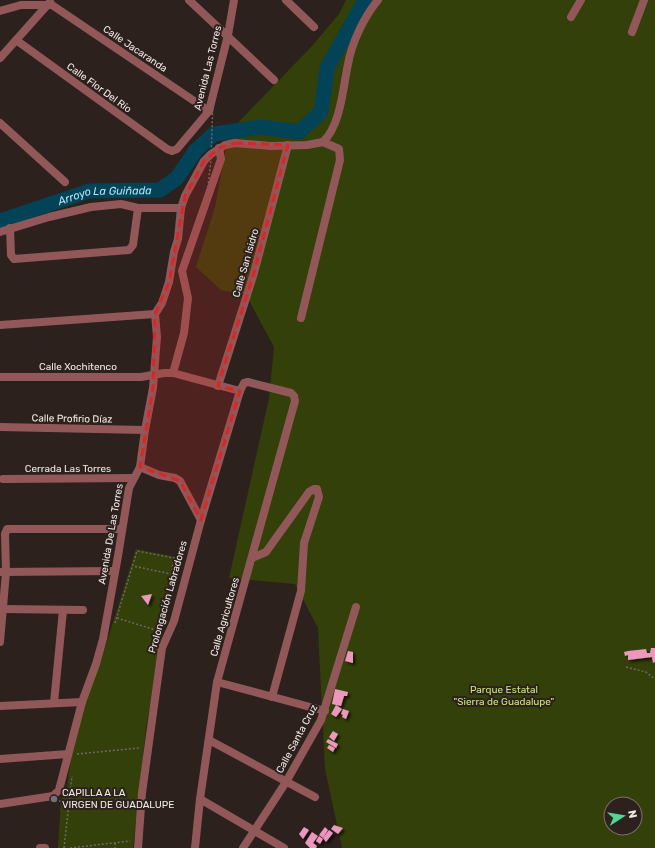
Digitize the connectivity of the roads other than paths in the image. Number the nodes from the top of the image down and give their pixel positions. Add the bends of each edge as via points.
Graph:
1 (189, 0) edge
2 (234, 0) edge
3 (286, 0) edge
4 (378, 0) edge
5 (581, 0) edge
6 (644, 0) edge
7 (50, 2) edge
8 (0, 11) edge
9 (571, 17) dead end
10 (314, 27) dead end
11 (632, 32) dead end
12 (228, 35) junction
13 (16, 40) junction
14 (0, 58) edge
15 (274, 80) dead end
16 (209, 111) junction
17 (0, 123) edge
18 (323, 142) junction
19 (288, 145) junction
20 (219, 148) junction
21 (172, 151) joint
22 (65, 182) dead end
23 (138, 208) junction
24 (181, 208) junction
25 (10, 228) junction
26 (0, 232) edge
27 (172, 270) junction
28 (182, 271) junction
29 (155, 314) junction
30 (301, 318) dead end
31 (0, 325) edge
32 (173, 373) junction
33 (155, 374) junction
34 (0, 377) edge
35 (218, 386) junction
36 (240, 390) junction
37 (294, 396) joint
38 (0, 427) edge
39 (144, 430) junction
40 (140, 467) junction
41 (133, 478) junction
42 (3, 479) dead end
43 (201, 520) junction
44 (122, 529) junction
45 (252, 558) junction
46 (115, 571) junction
47 (3, 572) edge
48 (356, 607) dead end
49 (3, 609) junction
50 (62, 610) junction
51 (83, 610) dead end
52 (0, 642) edge
53 (217, 682) junction
54 (272, 697) junction
55 (82, 702) junction
56 (54, 703) junction
57 (0, 706) edge
58 (325, 711) junction
59 (209, 740) junction
60 (71, 754) junction
61 (0, 759) edge
62 (286, 782) junction
63 (315, 797) dead end
64 (200, 799) junction
65 (0, 804) edge
66 (253, 830) junction
67 (40, 848) edge
68 (45, 848) edge
69 (138, 848) edge
70 (195, 848) edge
71 (243, 848) edge
72 (284, 848) edge

1 - 12 street
2 - 12 street, Avenida Las Torres
3 - 10 street
4 - 18 street via 352,48 335,121
5 - 9 street
6 - 11 street
7 - 8 street via 21,5
7 - 13 street
7 - 16 street, Calle Jacaranda
12 - 15 street
12 - 16 street, Avenida Las Torres
13 - 14 street
13 - 21 street, Calle Flor Del Río
16 - 21 street, Avenida Las Torres via 177,149
17 - 22 street
18 - 19 street
18 - 30 street via 337,148 340,160
19 - 20 street via 235,143
19 - 35 street, Calle San Isidro via 254,273
20 - 24 street via 198,170
20 - 28 street via 221,159
23 - 24 street
23 - 25 street via 121,204 91,207
23 - 25 street via 133,245 130,250 14,259 11,255
24 - 27 street
25 - 26 street
27 - 28 street
27 - 29 street via 166,293
28 - 32 street via 188,298 184,333
29 - 31 street
29 - 33 street, Avenida De Las Torres
32 - 33 street, Calle Xochitenco
32 - 35 street, Calle Xochitenco
33 - 34 street, Calle Xochitenco via 141,377
33 - 39 street, Avenida De Las Torres
35 - 36 street, Calle Xochitenco
36 - 37 street, Prolongación Labradores via 245,382 291,393
36 - 43 street, Prolongación Labradores
37 - 45 street, Calle Agricultores
38 - 39 street, Calle Profirio Díaz
39 - 40 street, Avenida De Las Torres
40 - 41 street, Avenida De Las Torres
40 - 43 street via 180,481
41 - 42 street, Cerrada Las Torres
41 - 44 street, Avenida De Las Torres
43 - 69 street, Prolongación Labradores via 174,621 162,648 142,793
44 - 46 street, Avenida De Las Torres
44 - 47 street via 7,529
45 - 53 street, Calle Agricultores
45 - 54 street via 266,552 309,492 318,489 319,497 304,543 301,591
46 - 47 street
46 - 55 street, Avenida De Las Torres via 103,639
47 - 49 street
48 - 58 street, Calle Santa Cruz
49 - 50 street
49 - 52 street
50 - 51 street
50 - 56 street
53 - 54 street
53 - 59 street, Calle Agricultores
54 - 58 street
55 - 56 street
55 - 60 street, Avenida De Las Torres
56 - 57 street
58 - 62 street, Calle Santa Cruz
59 - 62 street
59 - 64 street, Calle Agricultores
60 - 61 street
60 - 65 street, Avenida De Las Torres via 57,794
62 - 63 street
62 - 66 street, Calle Santa Cruz
64 - 66 street
64 - 70 street, Calle Agricultores
66 - 71 street, Calle Santa Cruz
66 - 72 street
67 - 68 street

